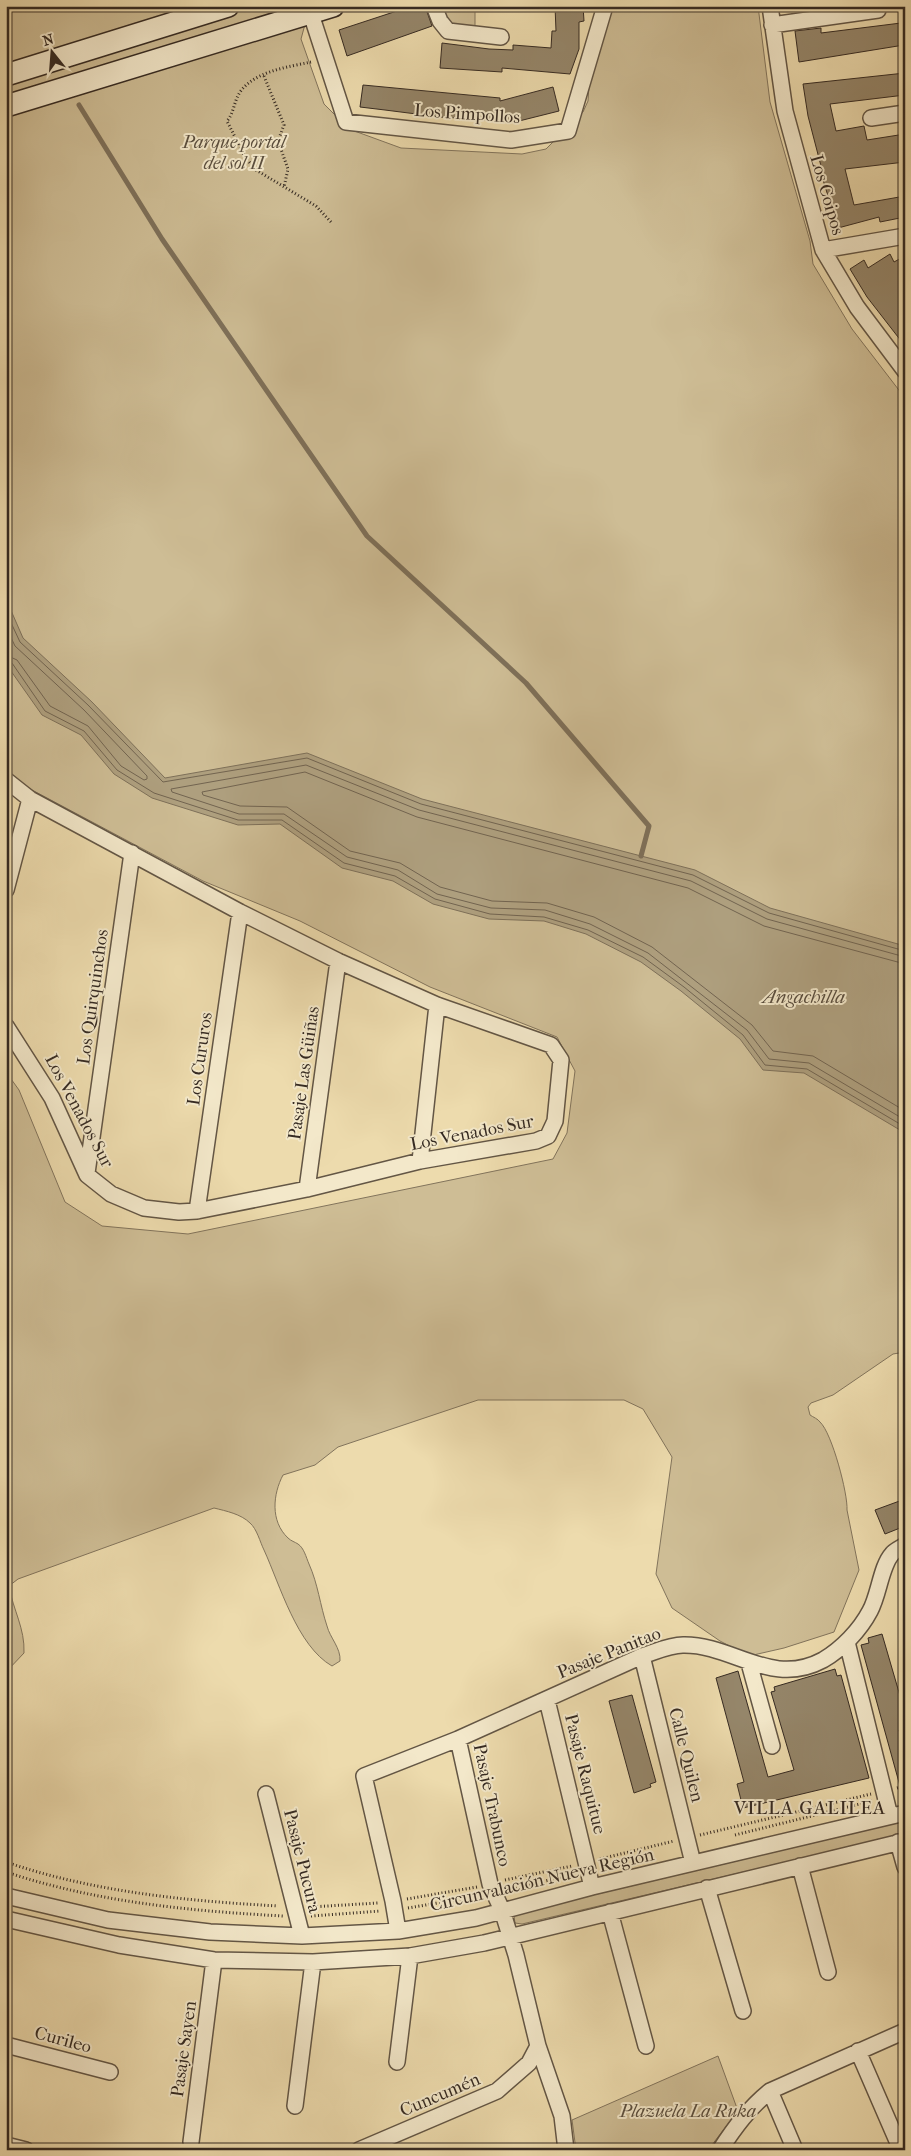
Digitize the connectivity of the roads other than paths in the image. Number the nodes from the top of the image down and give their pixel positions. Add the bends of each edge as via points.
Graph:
1 (228, 6) edge
2 (333, 6) edge
3 (434, 6) edge
4 (605, 6) edge
5 (770, 6) edge
6 (878, 10) dead end
7 (311, 14) junction
8 (772, 25) junction
9 (501, 37) dead end
10 (6, 75) edge
11 (6, 106) edge
12 (905, 114) edge
13 (871, 118) dead end
14 (905, 236) edge
15 (822, 250) junction
16 (905, 371) edge
17 (6, 780) edge
18 (30, 799) junction
19 (132, 854) junction
20 (6, 890) edge
21 (240, 912) junction
22 (338, 961) junction
23 (438, 1005) junction
24 (6, 1026) edge
25 (420, 1161) junction
26 (87, 1175) junction
27 (307, 1190) junction
28 (197, 1210) junction
29 (905, 1545) edge
30 (847, 1642) junction
31 (642, 1656) junction
32 (749, 1663) junction
33 (547, 1700) junction
34 (458, 1738) junction
35 (772, 1746) dead end
36 (266, 1794) dead end
37 (905, 1813) edge
38 (890, 1816) junction
39 (901, 1842) edge
40 (693, 1863) junction
41 (800, 1866) junction
42 (905, 1867) edge
43 (592, 1887) junction
44 (707, 1888) junction
45 (6, 1896) edge
46 (502, 1910) junction
47 (610, 1912) junction
48 (6, 1919) edge
49 (398, 1931) junction
50 (302, 1936) junction
51 (510, 1936) junction
52 (410, 1956) junction
53 (214, 1960) junction
54 (313, 1962) junction
55 (828, 1972) dead end
56 (743, 2011) dead end
57 (905, 2031) edge
58 (6, 2045) edge
59 (538, 2046) junction
60 (646, 2046) dead end
61 (858, 2051) junction
62 (396, 2062) dead end
63 (110, 2072) dead end
64 (770, 2091) junction
65 (294, 2106) dead end
66 (191, 2142) dead end
67 (6, 2145) edge
68 (26, 2150) edge
69 (359, 2150) edge
70 (566, 2150) edge
71 (720, 2150) edge
72 (795, 2150) edge
73 (901, 2150) edge

1 - 10 main road
2 - 7 main road
3 - 9 street via 448,31
4 - 7 street, Los Pimpollos via 568,131 511,140 346,122
5 - 8 street, Los Coipos
6 - 8 street
7 - 11 main road
8 - 15 street, Los Coipos via 786,111
12 - 13 street
14 - 15 street
15 - 16 street, Los Coipos via 857,307
17 - 18 street, Los Venados Sur
18 - 19 street, Los Venados Sur
18 - 20 street
19 - 21 street, Los Venados Sur
19 - 26 street, Los Quirquinchos
21 - 22 street, Los Venados Sur
21 - 28 street, Los Cururos
22 - 23 street, Los Venados Sur
22 - 27 street, Pasaje Las Güiñas
23 - 25 street
23 - 25 street, Los Venados Sur via 556,1048 561,1060 555,1122 548,1136 536,1142
24 - 26 street, Los Venados Sur via 52,1098
25 - 27 street, Los Venados Sur
26 - 28 street, Los Venados Sur via 111,1194 144,1208 179,1212
27 - 28 street, Los Venados Sur
29 - 30 street, Pasaje Panitao via 892,1554 870,1611
30 - 32 street, Pasaje Panitao via 823,1660 802,1668 780,1670
30 - 38 street
31 - 32 street, Pasaje Panitao via 682,1645 698,1646
31 - 33 street, Pasaje Panitao
31 - 40 street, Calle Quilen
32 - 35 street
33 - 34 street, Pasaje Panitao
33 - 43 street, Pasaje Raquitue
34 - 46 street, Pasaje Trabunco via 491,1889
34 - 49 street, Pasaje Panitao via 364,1776
36 - 50 street, Pasaje Pucura
37 - 38 street, Circunvalación Nueva Región
38 - 40 street, Circunvalación Nueva Región
39 - 41 street
39 - 42 street
40 - 43 street, Circunvalación Nueva Región
41 - 44 street
41 - 55 street
43 - 46 street, Circunvalación Nueva Región
44 - 47 street
44 - 56 street
45 - 50 street, Circunvalación Nueva Región via 108,1920 210,1932
46 - 49 street, Circunvalación Nueva Región via 476,1918
46 - 51 street, Pasaje Trabunco
47 - 51 street
47 - 60 street
48 - 53 street via 118,1945
49 - 50 street, Circunvalación Nueva Región
51 - 52 street
51 - 59 street, Pasaje Trabunco
52 - 54 street
52 - 62 street
53 - 54 street
53 - 66 street, Pasaje Sayen
54 - 65 street
57 - 61 street
58 - 63 street, Curileo
59 - 69 street, Cuncumén via 529,2063 497,2091
59 - 70 street, Pasaje Trabunco via 562,2116
61 - 64 street
61 - 73 street
64 - 71 street via 738,2122
64 - 72 street
67 - 68 street

